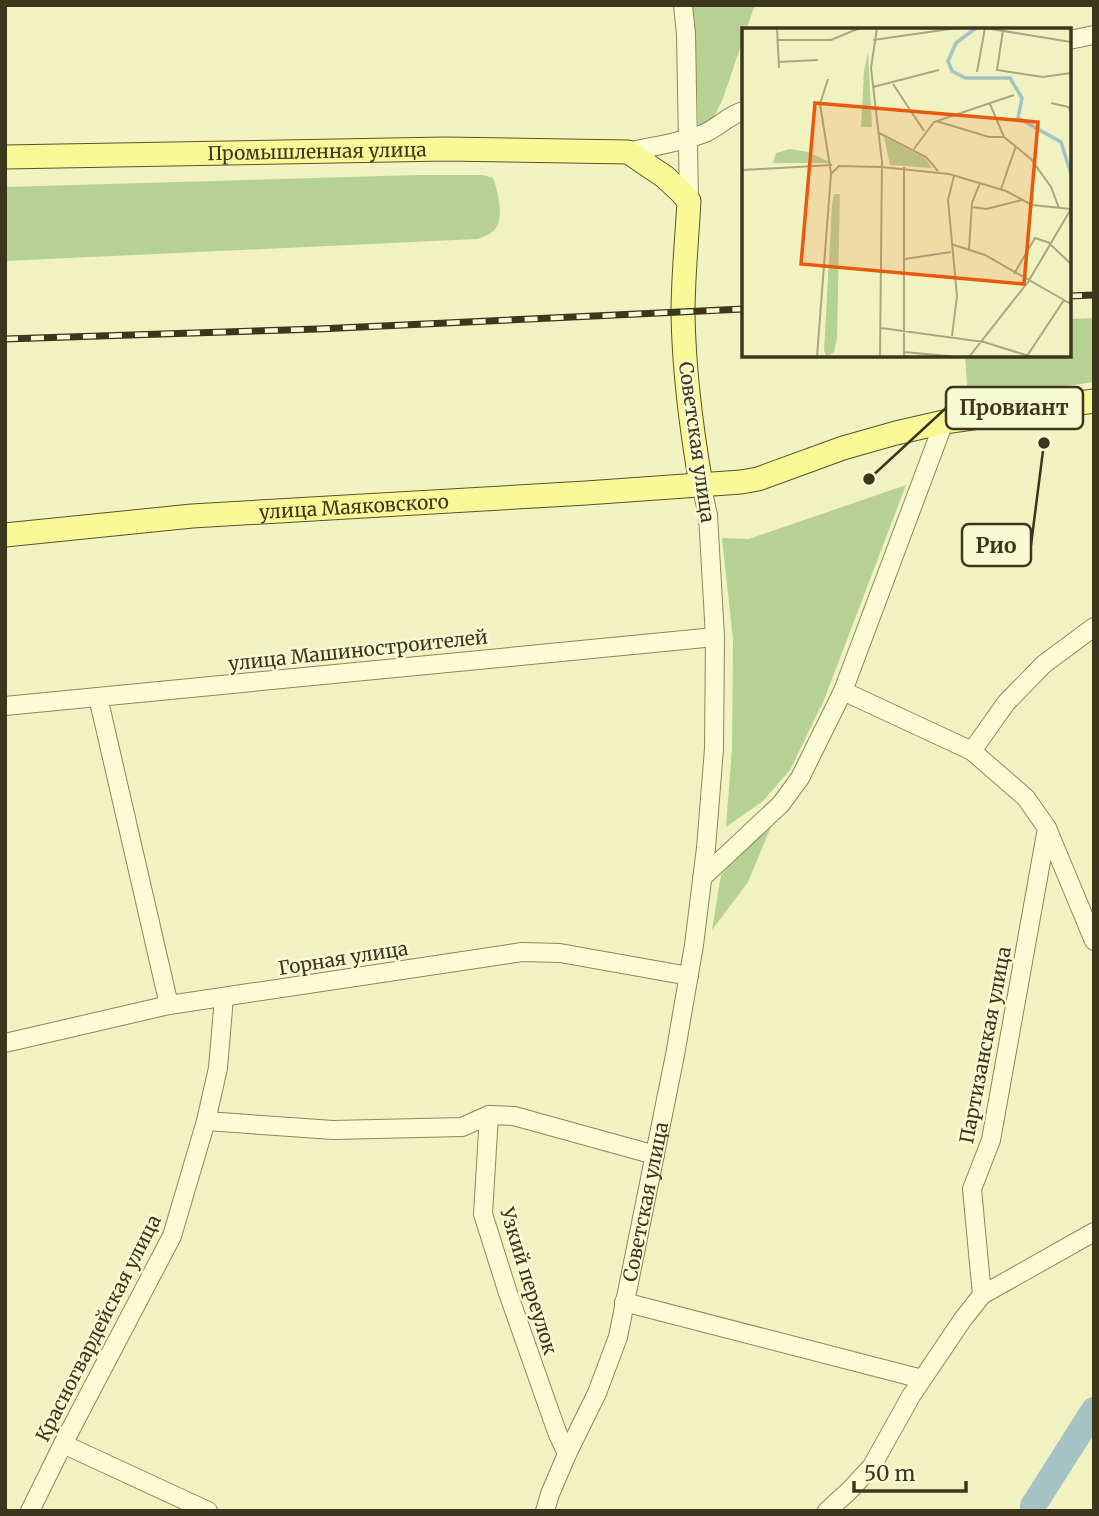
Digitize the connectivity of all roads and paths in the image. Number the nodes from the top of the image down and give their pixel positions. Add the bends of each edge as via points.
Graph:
1 (683, 5) edge
2 (1094, 35) edge
3 (1071, 40) edge
4 (742, 111) edge
5 (687, 139) junction
6 (628, 152) junction
7 (5, 157) edge
8 (689, 201) junction
9 (1094, 401) edge
10 (944, 422) junction
11 (701, 484) junction
12 (5, 535) edge
13 (1094, 627) edge
14 (715, 637) junction
15 (844, 691) junction
16 (99, 697) junction
17 (5, 706) edge
18 (972, 751) junction
19 (1046, 828) junction
20 (702, 878) junction
21 (1094, 942) edge
22 (689, 976) junction
23 (224, 997) junction
24 (169, 1005) junction
25 (5, 1043) edge
26 (489, 1115) junction
27 (206, 1121) junction
28 (655, 1155) junction
29 (1094, 1232) edge
30 (982, 1295) junction
31 (624, 1302) junction
32 (922, 1379) junction
33 (63, 1444) junction
34 (567, 1454) junction
35 (30, 1511) edge
36 (208, 1511) edge
37 (545, 1511) edge
38 (827, 1511) edge

1 - 5 street, Советская улица
2 - 3 street
4 - 5 street, Промышленная улица
5 - 6 street, Промышленная улица
5 - 8 street, Советская улица
6 - 7 main road, Промышленная улица via 445,149
6 - 8 main road via 665,177
8 - 11 main road, Советская улица via 683,312 686,385
9 - 10 main road, улица Маяковского
10 - 11 main road, улица Маяковского via 856,444 758,479
10 - 15 street
11 - 12 main road, улица Маяковского via 192,516
11 - 14 street, Советская улица via 708,515
13 - 18 street via 1044,664 1006,703
14 - 16 street, улица Машиностроителей
14 - 20 street, Советская улица via 714,749
15 - 18 street
15 - 20 street via 800,778 781,804
16 - 17 street, улица Машиностроителей
16 - 24 street
18 - 19 street via 1026,798
19 - 21 street
19 - 30 street, Партизанская улица via 991,1140 972,1189
20 - 22 street, Советская улица
22 - 23 street, Горная улица via 560,953 522,952
22 - 28 street, Советская улица
23 - 24 street, Горная улица
23 - 27 street, Красногвардейская улица via 218,1068
24 - 25 street, Горная улица
26 - 27 street via 462,1127 333,1130
26 - 28 street via 514,1116
26 - 34 street, Узкий переулок via 483,1214
27 - 33 street, Красногвардейская улица via 172,1236
28 - 31 street, Советская улица
29 - 30 street
30 - 32 street
31 - 32 street
31 - 34 street, Советская улица via 618,1337 597,1393
32 - 38 street via 873,1466
33 - 35 street, Красногвардейская улица
33 - 36 street
34 - 37 street, Советская улица

